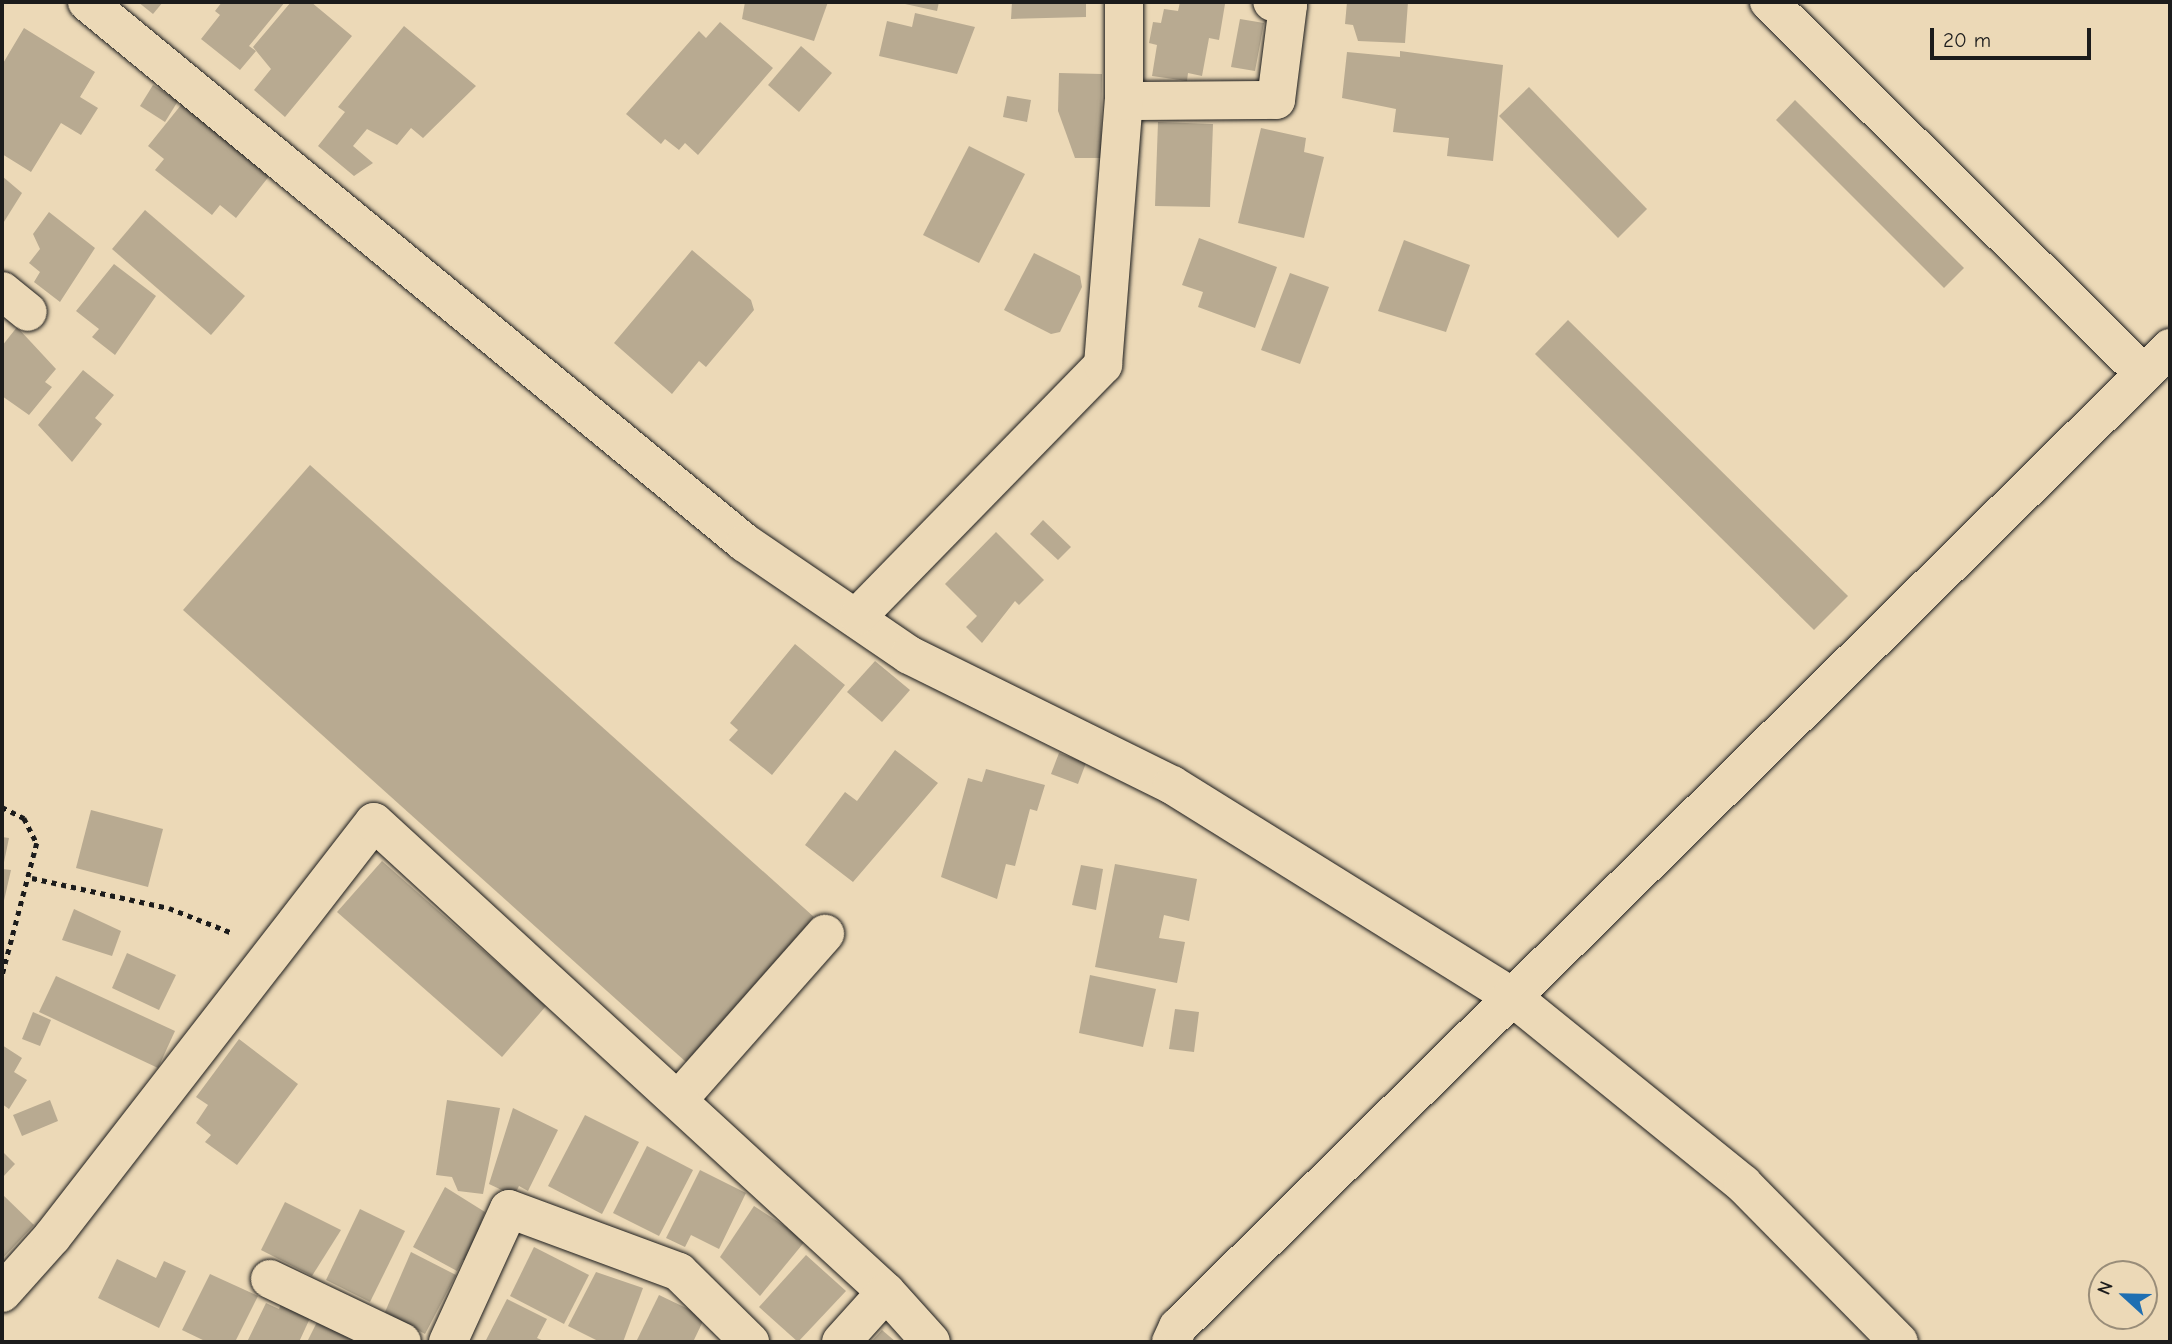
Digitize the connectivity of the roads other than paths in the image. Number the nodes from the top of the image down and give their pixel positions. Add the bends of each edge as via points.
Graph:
1 (87, 2) edge
2 (1124, 2) edge
3 (1272, 2) edge
4 (1769, 2) edge
5 (1124, 101) junction
6 (2157, 361) edge
7 (858, 616) junction
8 (825, 934) dead end
9 (1511, 996) junction
10 (678, 1100) junction
11 (270, 1279) dead end
12 (886, 1292) junction
13 (2, 1293) edge
14 (402, 1342) edge
15 (448, 1342) edge
16 (750, 1342) edge
17 (841, 1342) edge
18 (931, 1342) edge
19 (1171, 1342) edge
20 (1899, 1342) edge

1 - 7 street via 745,543
2 - 5 street
3 - 5 street via 1288,5 1276,100
4 - 6 street
5 - 7 street via 1103,365
6 - 9 street
7 - 9 street via 948,677 1172,785
8 - 10 street
9 - 19 street via 1178,1327
9 - 20 street via 1743,1184
10 - 12 street
10 - 13 street via 374,822 271,961
11 - 14 street
12 - 17 street
12 - 18 street
15 - 16 street via 509,1209 680,1272

